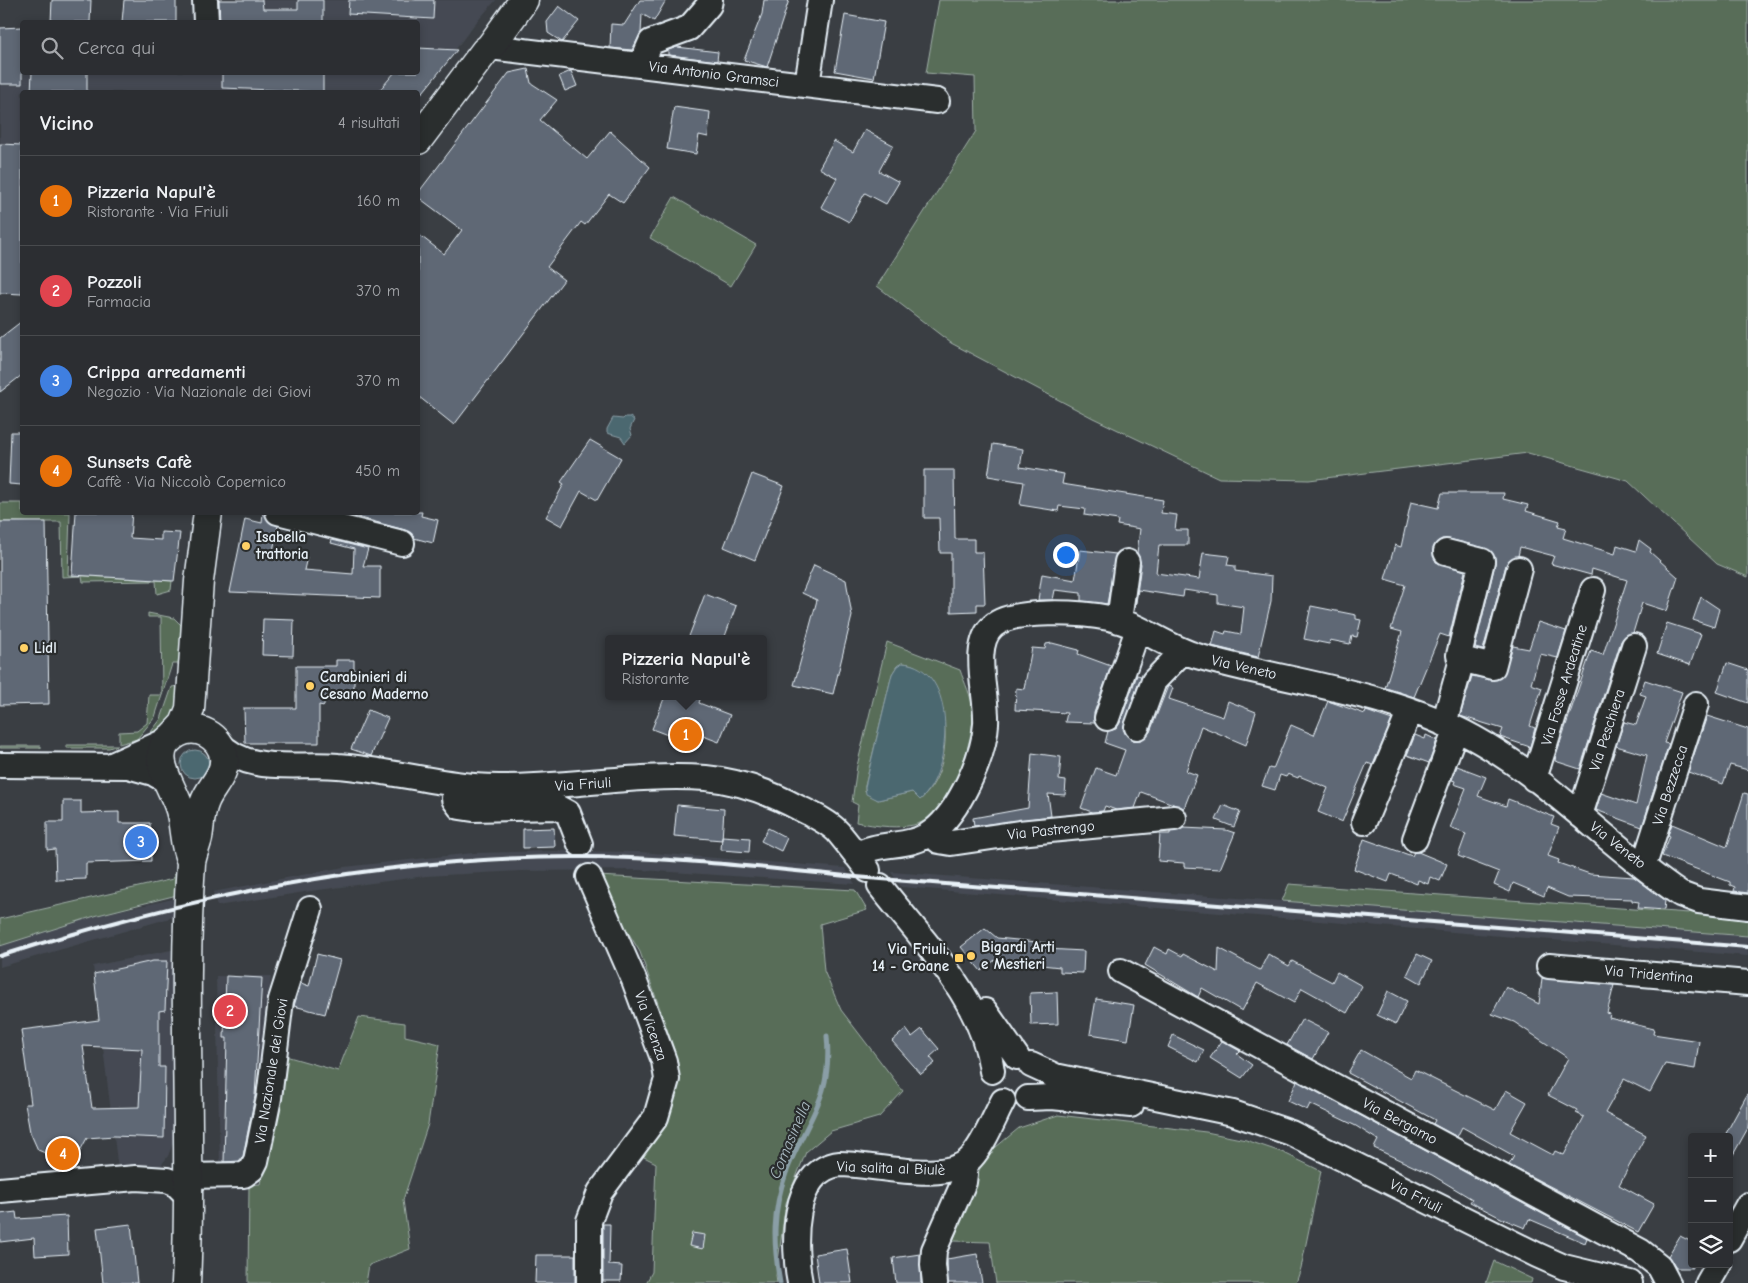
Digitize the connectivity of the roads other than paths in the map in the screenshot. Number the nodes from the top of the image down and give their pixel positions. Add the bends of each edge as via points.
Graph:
1 (205, 0) edge
2 (524, 0) edge
3 (710, 0) edge
4 (820, 0) edge
5 (206, 20) edge
6 (490, 47) junction
7 (641, 66) junction
8 (807, 85) junction
9 (937, 102) dead end
10 (420, 137) edge
11 (208, 515) edge
12 (290, 515) edge
13 (402, 543) dead end
14 (1446, 552) dead end
15 (1126, 562) dead end
16 (1519, 569) dead end
17 (1593, 590) dead end
18 (1128, 625) junction
19 (1634, 646) dead end
20 (1183, 651) junction
21 (1461, 663) junction
22 (194, 667) junction
23 (1696, 704) dead end
24 (1410, 711) junction
25 (1107, 718) dead end
26 (1137, 727) dead end
27 (1450, 727) junction
28 (170, 739) junction
29 (217, 741) junction
30 (0, 765) edge
31 (112, 765) junction
32 (269, 766) junction
33 (1534, 779) junction
34 (169, 782) junction
35 (216, 783) junction
36 (455, 785) junction
37 (1580, 815) junction
38 (1174, 818) dead end
39 (1364, 822) dead end
40 (931, 833) junction
41 (1415, 839) dead end
42 (580, 844) dead end
43 (191, 861) junction
44 (1644, 865) junction
45 (868, 870) junction
46 (589, 877) dead end
47 (1748, 907) edge
48 (310, 909) dead end
49 (1549, 966) dead end
50 (1121, 971) dead end
51 (1748, 982) edge
52 (957, 985) junction
53 (1024, 1061) junction
54 (992, 1071) junction
55 (1028, 1098) junction
56 (1003, 1101) junction
57 (1203, 1108) junction
58 (961, 1166) junction
59 (184, 1175) junction
60 (0, 1190) edge
61 (1748, 1205) edge
62 (1733, 1232) edge
63 (1717, 1268) edge
64 (185, 1283) edge
65 (589, 1283) edge
66 (800, 1283) edge
67 (935, 1283) edge
68 (1630, 1283) edge
69 (1668, 1283) edge
70 (1708, 1283) edge

1 - 5 street
2 - 6 main road
3 - 7 street via 689,28 652,42
4 - 8 street
6 - 7 street, Via Antonio Gramsci
6 - 10 main road
7 - 8 street, Via Antonio Gramsci
8 - 9 street, Via Antonio Gramsci
11 - 22 main road via 199,581
12 - 13 street
14 - 21 street via 1482,561 1459,655
15 - 18 street
16 - 21 street via 1494,667 1469,661
17 - 33 street, Via Fosse Ardeatine
18 - 20 street, Via Veneto
18 - 25 street
18 - 40 street, Via Veneto via 1079,615 1019,616 1001,620 990,629 982,654 986,713 982,749 954,808
19 - 37 street, Via Peschiera
20 - 24 street, Via Veneto via 1349,691
20 - 26 street via 1154,681
21 - 27 street
22 - 28 main road via 190,709 184,724
22 - 29 main road via 204,714
23 - 44 street, Via Bezzecca
24 - 27 street, Via Veneto
24 - 39 street
27 - 33 street, Via Veneto via 1484,744
27 - 41 street
28 - 29 main road via 188,730 209,734
28 - 31 street
28 - 34 main road via 164,747 161,765
29 - 32 street, Via Friuli via 225,750 247,761
29 - 35 main road via 222,749 224,767
30 - 31 street
31 - 34 street via 146,770
32 - 35 street, Via Friuli
32 - 36 street, Via Friuli via 338,766
33 - 37 street, Via Veneto
34 - 35 main road via 179,790 192,793
34 - 43 main road via 180,808 186,850
35 - 43 main road via 202,809
36 - 42 street via 454,799 460,807 557,807 568,813
36 - 45 street, Via Friuli via 546,786 679,778 725,782 760,791 811,814 837,831
37 - 44 street, Via Veneto
38 - 40 street, Via Pastrengo via 1018,833 951,844 942,842
40 - 45 street, Via Veneto via 918,840 874,848
43 - 59 main road via 183,1076
44 - 47 street, Via Veneto via 1675,891 1689,898
45 - 52 street, Via Friuli
46 - 65 street, Via Vicenza via 634,980 664,1061 667,1080 656,1117 600,1192 589,1221
48 - 59 street, Via Nazionale dei Giovi via 281,1000 269,1098 256,1161 244,1175
49 - 51 street, Via Tridentina
50 - 69 street, Via Bergamo via 1640,1251 1659,1266
52 - 53 street, Via Friuli via 980,1003
52 - 54 street, Via Friuli via 983,1032
53 - 54 street via 1001,1060
53 - 55 street via 1036,1080
53 - 57 street, Via Friuli via 1055,1076
54 - 56 street via 992,1088
55 - 56 street via 1016,1103
55 - 57 street, Via Friuli
56 - 58 street, Via salita al Biulè via 976,1151
57 - 68 street, Via Friuli via 1233,1113 1283,1130 1537,1256 1564,1267
58 - 66 street, Via salita al Biulè via 934,1172 840,1164 823,1170 809,1187 797,1219 795,1244
58 - 67 street, Via salita al Biulè via 964,1182 934,1250
59 - 60 street via 162,1171 136,1178
59 - 64 main road
61 - 62 street
63 - 70 street

